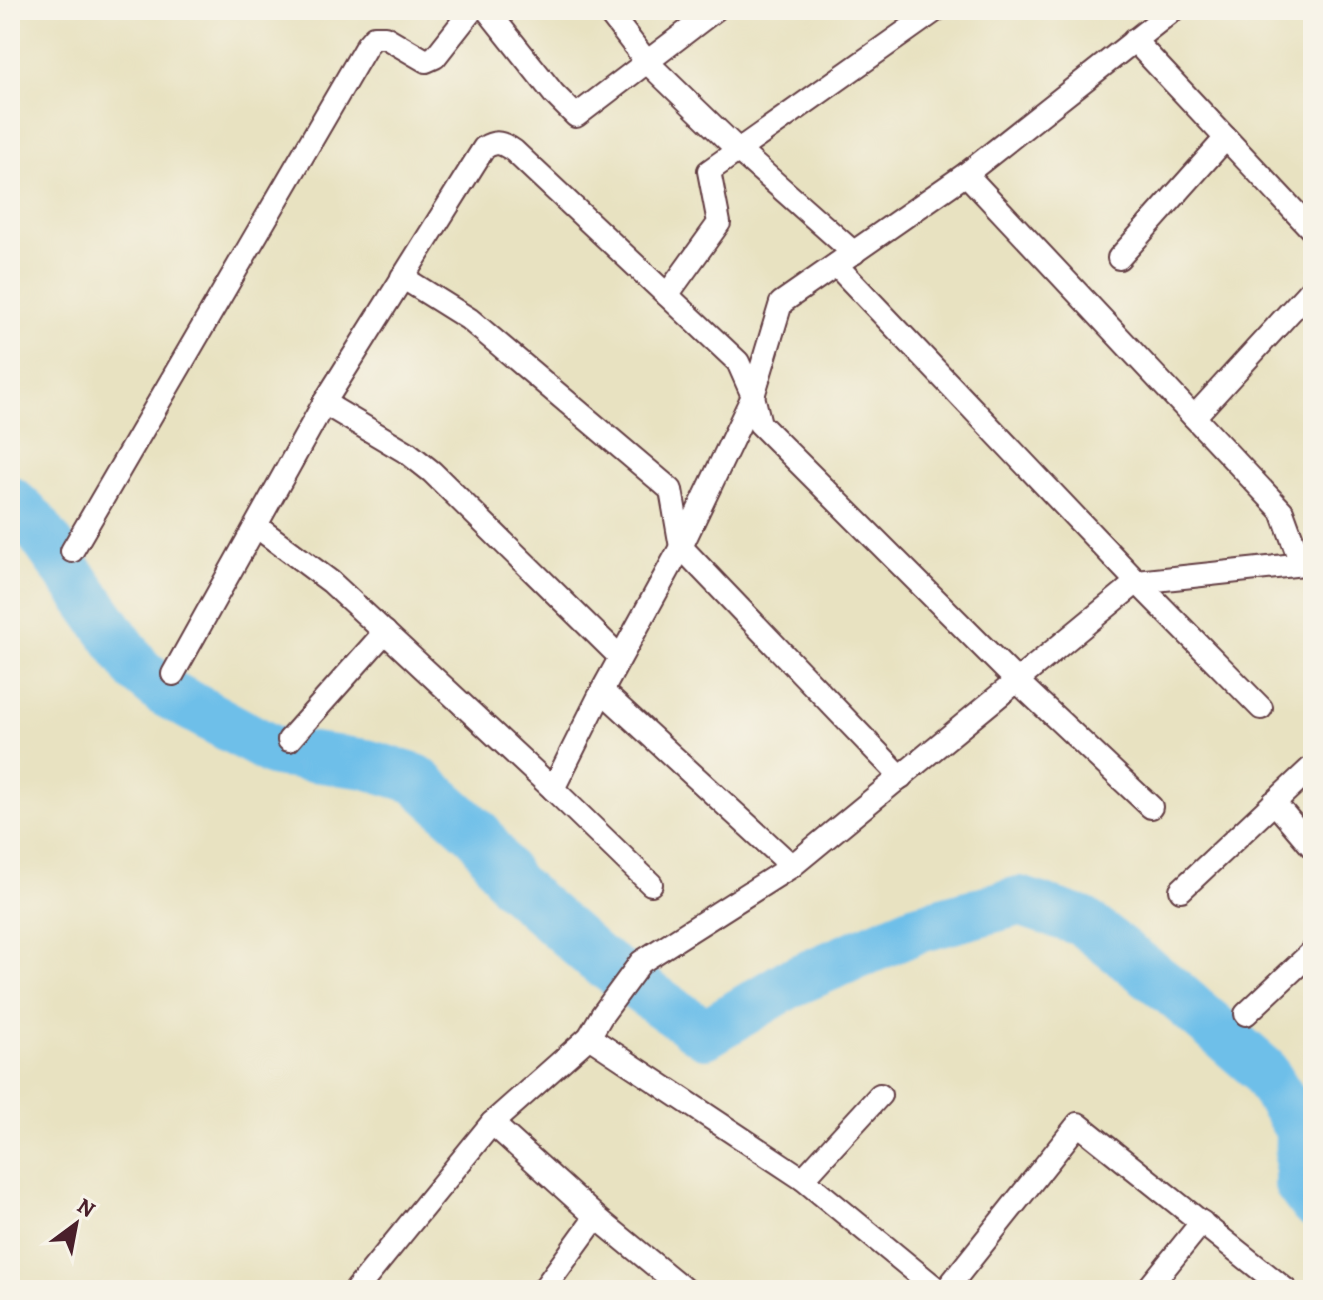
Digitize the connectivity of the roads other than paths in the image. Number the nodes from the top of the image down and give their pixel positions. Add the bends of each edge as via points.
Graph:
1 (472, 10) edge
2 (487, 10) edge
3 (607, 10) edge
4 (715, 10) edge
5 (936, 10) edge
6 (1173, 10) edge
7 (1134, 40) junction
8 (647, 62) junction
9 (1226, 138) junction
10 (738, 150) junction
11 (966, 174) junction
12 (1313, 231) edge
13 (1119, 258) dead end
14 (845, 259) junction
15 (402, 277) junction
16 (1313, 287) edge
17 (667, 295) junction
18 (753, 396) junction
19 (324, 403) junction
20 (1194, 417) junction
21 (256, 526) junction
22 (681, 547) junction
23 (72, 551) dead end
24 (1309, 558) edge
25 (1137, 582) junction
26 (385, 632) junction
27 (620, 657) junction
28 (173, 674) dead end
29 (1018, 682) junction
30 (602, 691) junction
31 (1261, 708) dead end
32 (289, 740) dead end
33 (1313, 766) edge
34 (901, 777) junction
35 (553, 789) junction
36 (1274, 802) junction
37 (1151, 807) dead end
38 (1313, 848) edge
39 (792, 866) junction
40 (651, 884) dead end
41 (1181, 890) dead end
42 (1313, 951) edge
43 (1246, 1014) dead end
44 (589, 1037) junction
45 (880, 1095) dead end
46 (492, 1123) junction
47 (803, 1179) junction
48 (596, 1217) junction
49 (1202, 1222) junction
50 (356, 1290) edge
51 (543, 1290) edge
52 (685, 1290) edge
53 (938, 1290) edge
54 (946, 1290) edge
55 (1147, 1290) edge
56 (1286, 1290) edge

1 - 23 street via 435,57 426,61 385,37 374,37 367,45
2 - 8 street via 576,116
3 - 8 street
4 - 8 street
5 - 10 street
6 - 7 street
7 - 9 street
7 - 11 street
8 - 10 street
9 - 12 street
9 - 13 street
10 - 14 street
10 - 17 street via 709,171 719,223
11 - 14 street
11 - 20 street
14 - 18 street via 781,303
14 - 25 street
15 - 17 street via 484,148 502,142
15 - 19 street
15 - 22 street via 469,319 671,490
16 - 20 street
17 - 18 street via 738,362
18 - 22 street
18 - 29 street via 760,424
19 - 21 street
19 - 27 street via 432,472
20 - 24 street via 1282,511
21 - 26 street via 331,582
21 - 28 street
22 - 27 street
22 - 34 street
24 - 25 street
25 - 29 street
25 - 31 street
26 - 32 street
26 - 35 street
27 - 30 street
29 - 34 street
29 - 37 street
30 - 35 street
30 - 39 street
33 - 36 street
34 - 39 street
35 - 40 street
36 - 38 street
36 - 41 street
39 - 44 street via 641,962
42 - 43 street
44 - 46 street
44 - 47 street
45 - 47 street
46 - 48 street
46 - 50 street
47 - 53 street
48 - 51 street
48 - 52 street
49 - 54 street via 1078,1124
49 - 55 street
49 - 56 street

